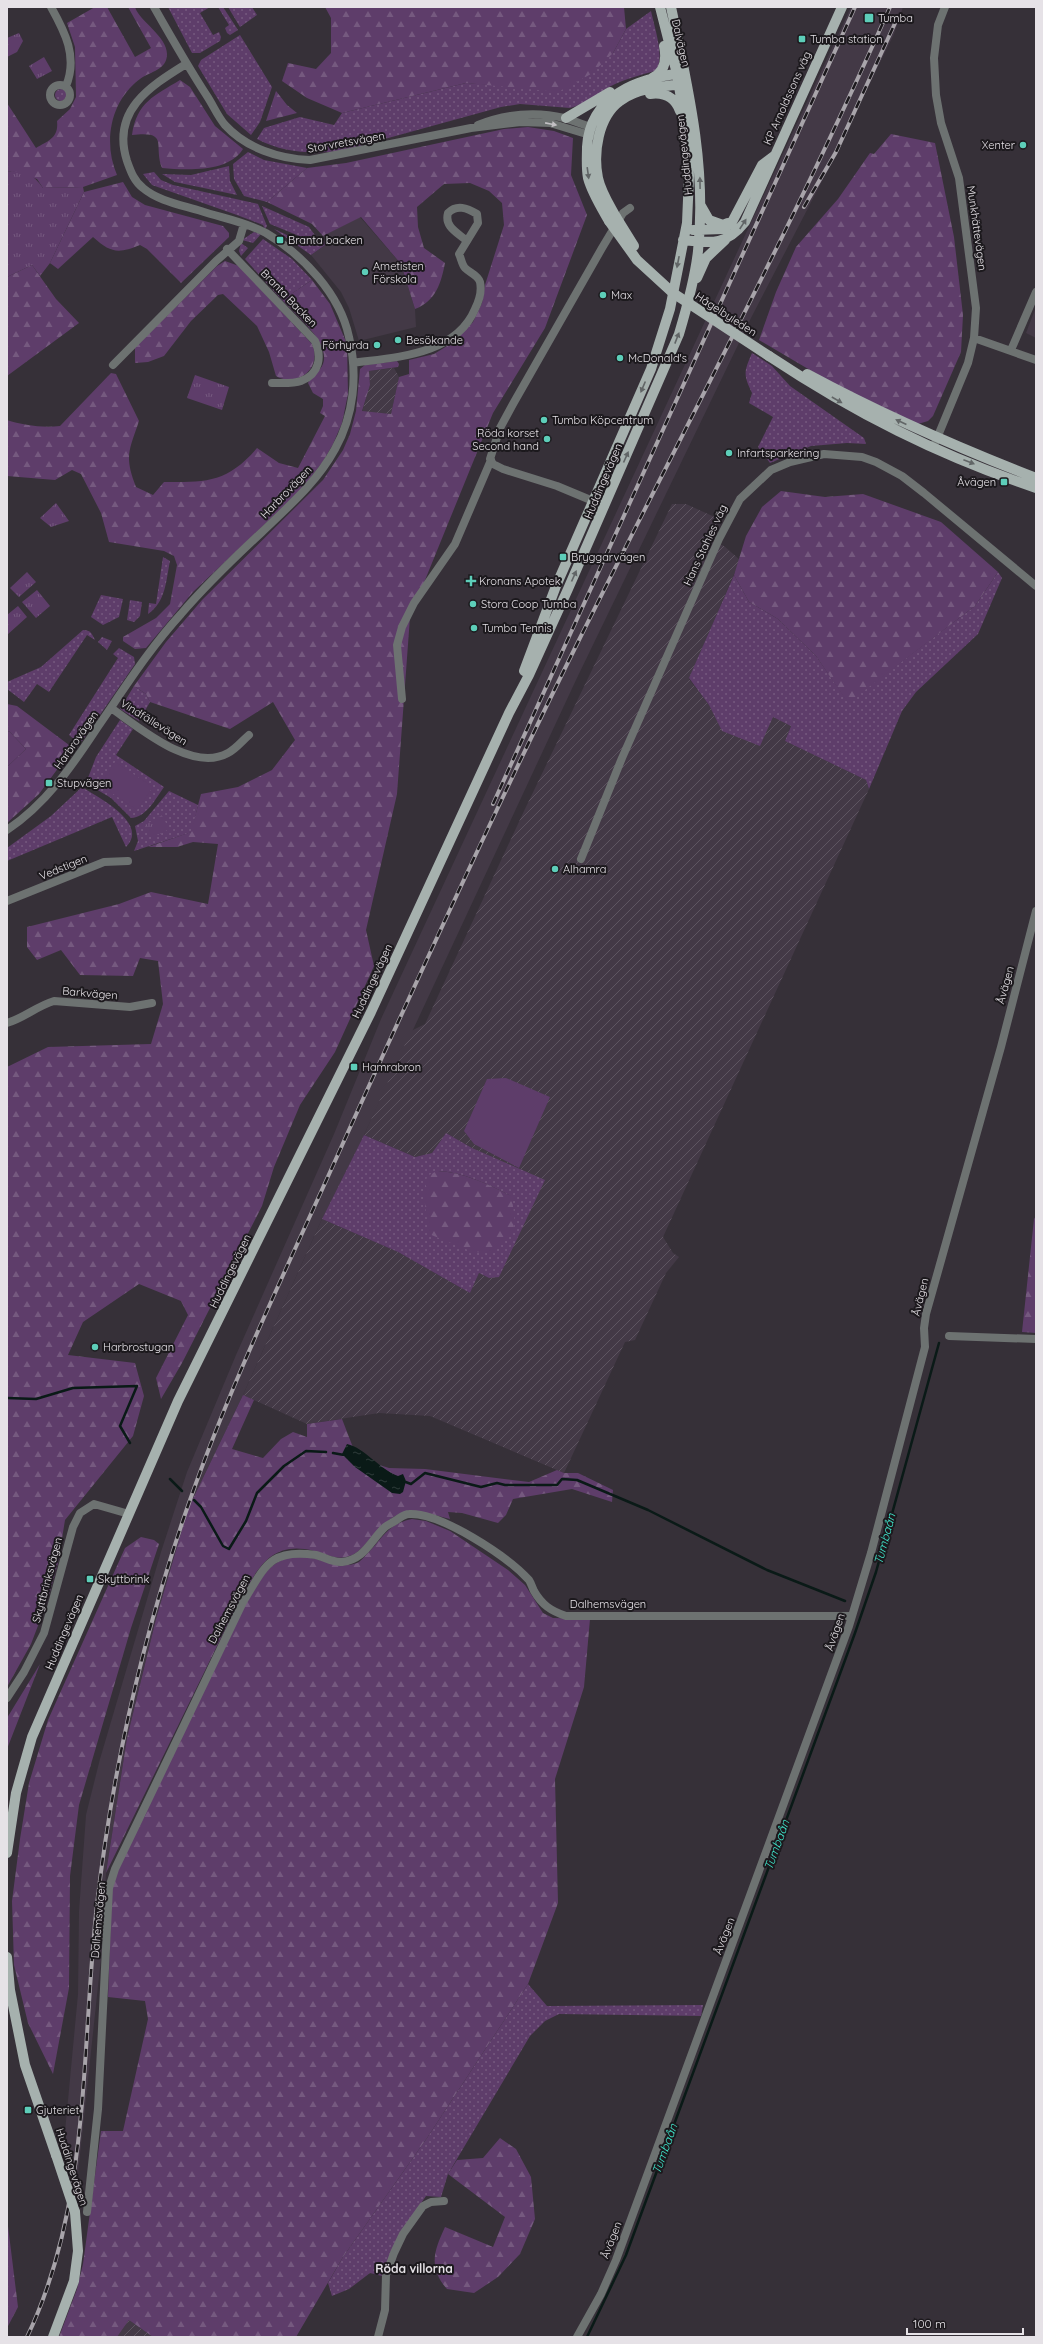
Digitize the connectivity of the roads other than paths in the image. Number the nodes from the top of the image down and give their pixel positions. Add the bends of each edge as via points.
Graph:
1 (51, 7) edge
2 (154, 7) edge
3 (655, 7) edge
4 (660, 7) edge
5 (671, 7) edge
6 (842, 7) edge
7 (945, 7) edge
8 (186, 64) junction
9 (681, 73) junction
10 (648, 80) junction
11 (683, 84) junction
12 (66, 86) dead end
13 (566, 118) junction
14 (471, 128) junction
15 (590, 131) junction
16 (601, 132) junction
17 (686, 136) junction
18 (774, 156) junction
19 (700, 205) junction
20 (630, 208) dead end
21 (613, 219) junction
22 (732, 222) junction
23 (244, 224) junction
24 (685, 230) junction
25 (699, 230) junction
26 (727, 239) junction
27 (683, 240) junction
28 (467, 241) dead end
29 (699, 242) junction
30 (227, 249) junction
31 (691, 290) junction
32 (1036, 292) edge
33 (974, 338) junction
34 (1011, 350) junction
35 (1036, 360) edge
36 (353, 363) junction
37 (113, 365) dead end
38 (272, 383) dead end
39 (934, 444) junction
40 (490, 460) junction
41 (1036, 478) edge
42 (1036, 488) edge
43 (594, 501) junction
44 (605, 506) junction
45 (1036, 586) edge
46 (402, 699) dead end
47 (111, 708) junction
48 (509, 713) junction
49 (249, 735) dead end
50 (7, 830) edge
51 (581, 860) dead end
52 (128, 861) dead end
53 (7, 901) edge
54 (1036, 911) edge
55 (152, 1003) dead end
56 (7, 1023) edge
57 (948, 1336) dead end
58 (1036, 1339) edge
59 (129, 1514) junction
60 (852, 1616) junction
61 (7, 1698) edge
62 (7, 1853) edge
63 (7, 1957) edge
64 (444, 2201) dead end
65 (86, 2212) dead end
66 (53, 2337) edge
67 (378, 2337) edge
68 (577, 2337) edge

1 - 12 street via 66,34 70,48 70,78
2 - 8 street, Storvretsvägen
3 - 10 main road via 666,60 661,71
4 - 9 main road, Dalvägen
5 - 9 main road
6 - 18 main road, KP Arnoldssons väg
7 - 33 street, Munkhättevägen via 938,25 934,58 936,95 960,186 976,308
8 - 14 street, Storvretsvägen via 225,124 250,143 285,158 310,160
8 - 23 street, Harbrovägen via 149,88 135,102 128,119 123,145 131,171 134,179 143,188 162,199
9 - 10 main road, Hågelbyleden
9 - 11 main road, Dalvägen
10 - 13 main road via 628,83 614,89
10 - 15 main road, Hågelbyleden via 616,93 598,111
11 - 16 main road, Hågelbyleden via 638,93 620,101 611,110
11 - 17 main road, Huddingevägen
19 -> 11 main road, Huddingevägen via 700,176
13 - 14 street, Storvretsvägen via 552,115 521,115 490,120
13 - 15 street, Storvretsvägen
14 -> 15 street, Storvretsvägen via 535,122
15 - 16 street, Storvretsvägen
15 -> 21 main road, Hågelbyleden via 588,177 596,199
16 - 17 main road via 611,114 628,102 639,97 662,94 678,104
16 - 21 main road, Hågelbyleden via 598,178
17 - 24 main road, Huddingevägen via 689,176
18 - 22 main road, KP Arnoldssons väg via 762,165
26 -> 18 main road, KP Arnoldssons väg via 738,232 745,222
19 - 22 main road via 709,220 723,225
19 - 25 main road, Huddingevägen
20 - 40 street via 623,213 602,248 513,404 500,428
21 - 39 main road, Hågelbyleden, bridge via 643,257 676,288 770,354
22 - 25 main road via 723,229
23 - 30 street via 239,241
23 - 36 street, Harbrovägen via 265,233 294,253 322,282 343,318 350,339
24 - 25 main road
24 - 27 main road, Huddingevägen
25 - 29 main road, Huddingevägen
26 - 29 main road
26 - 31 main road, KP Arnoldssons väg via 706,258
27 - 29 main road
27 -> 43 main road, Huddingevägen via 670,309 651,369
28 - 36 street via 459,254 464,267 479,279 481,290 474,312 461,330 449,342 431,348
29 - 31 main road, Huddingevägen
30 - 37 street
30 - 38 street, Branta Backen via 315,341 318,348 319,363 308,376 301,381
44 -> 31 main road, Huddingevägen via 676,342
32 - 34 street
33 - 34 street
33 - 39 street, Munkhättevägen via 968,363
34 - 35 street
36 - 47 street, Harbrovägen via 350,410 342,435 328,461 304,492 180,614 144,659
39 - 41 main road, Hågelbyleden
39 -> 42 main road, Hågelbyleden
40 - 43 street via 503,469
40 - 46 street via 455,544 414,603 402,627 397,645
43 - 44 street
43 - 48 main road, Huddingevägen via 556,586
48 -> 44 main road, Huddingevägen via 529,675
45 - 51 street, Hans Stahles väg via 924,493 902,476 876,462 862,457 824,454 790,462 771,470 740,499 719,539 622,758
47 - 49 street, Vindfällevägen via 164,743 187,756 197,758 222,756
47 - 50 street, Harbrovägen via 60,781 35,808
48 - 59 main road, Huddingevägen via 371,1012 178,1401
52 - 53 street, Vedstigen via 104,862
54 - 60 street, Åvägen via 1001,1047 926,1314 925,1347
55 - 56 street, Barkvägen via 130,1007 54,1001
57 - 58 street
59 - 61 street, Skyttbrinksvägen via 94,1504 80,1513 73,1527 44,1633
59 - 62 main road, Huddingevägen via 32,1737 16,1794
60 - 65 street, Dalhemsvägen via 566,1616 552,1612 529,1580 495,1552 453,1527 423,1515 407,1514 385,1528 357,1558 340,1563 295,1553 279,1555 263,1570 243,1602 114,1869 109,1888 98,2109
60 - 68 street, Åvägen via 616,2260
63 - 66 main road, Huddingevägen, bridge via 16,2025 25,2065 75,2212 78,2251 74,2281
64 - 67 street via 431,2202 423,2206 403,2234 386,2275 385,2310

